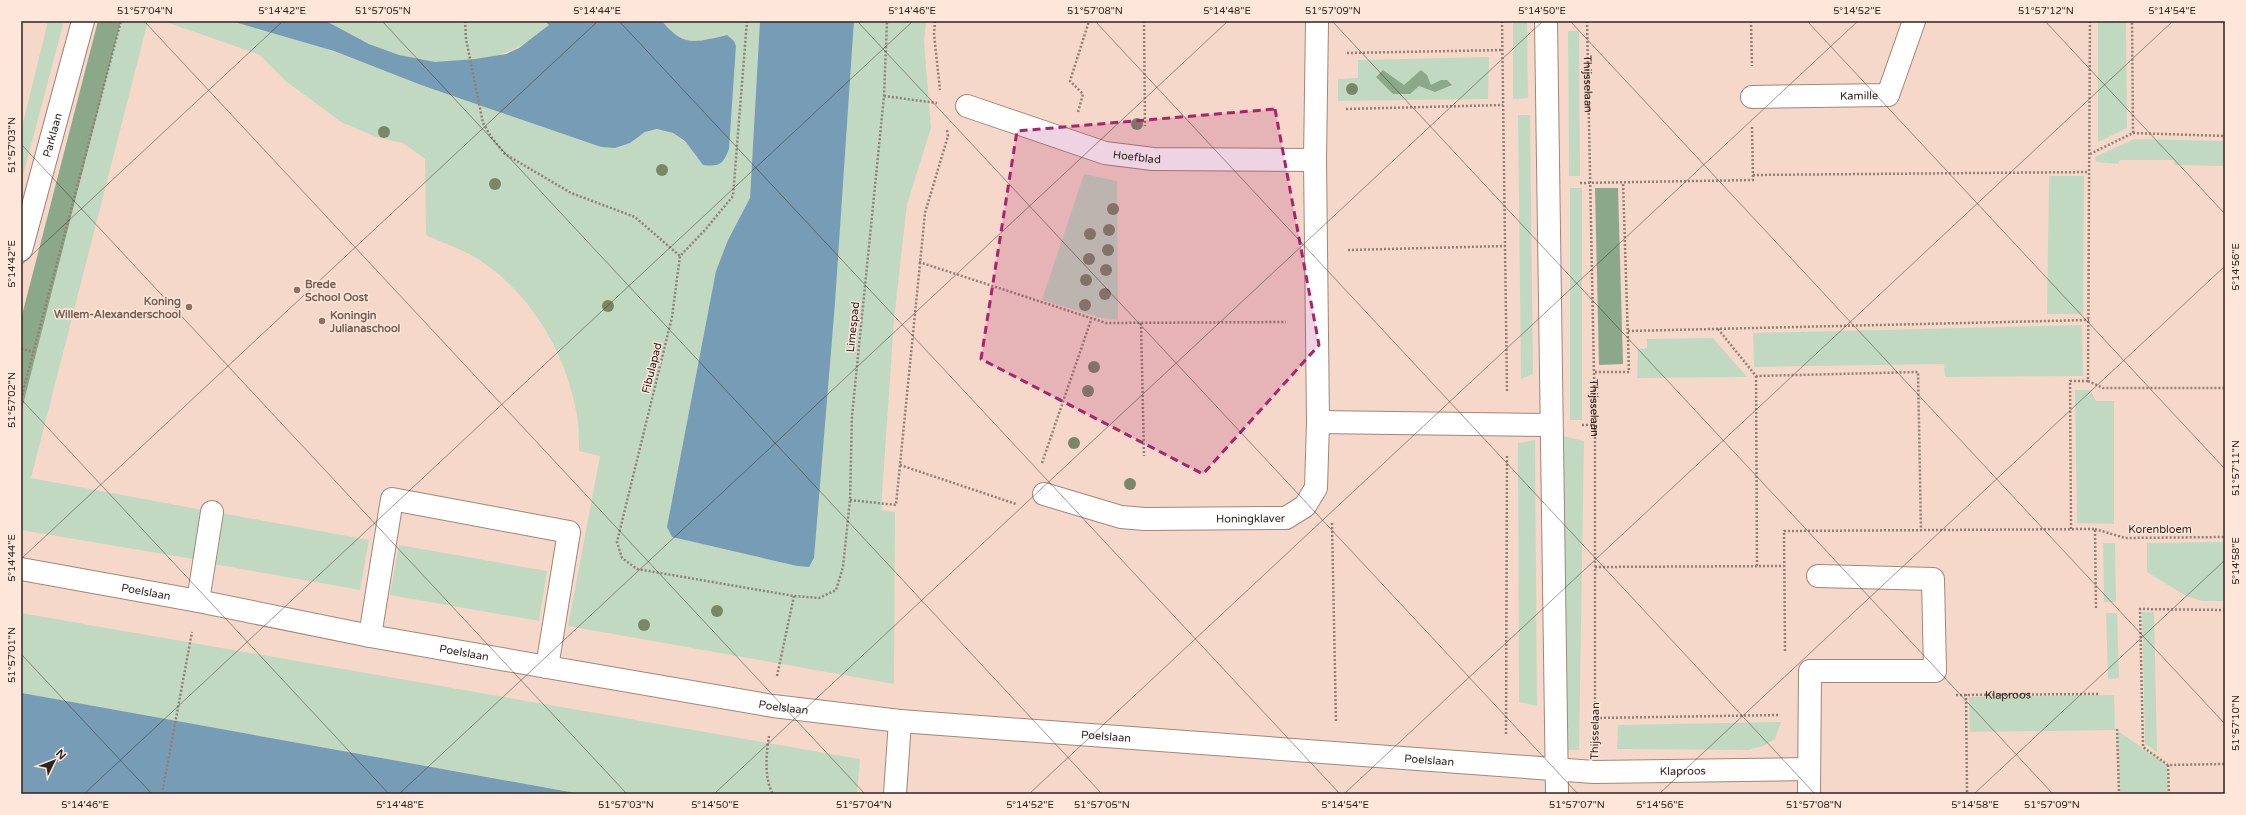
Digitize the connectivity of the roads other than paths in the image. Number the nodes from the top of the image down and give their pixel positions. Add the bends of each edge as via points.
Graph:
1 (83, 21) edge
2 (1317, 21) edge
3 (1546, 21) edge
4 (1914, 21) edge
5 (1752, 97) road end
6 (967, 106) dead end
7 (1315, 160) junction
8 (22, 245) edge
9 (1318, 422) junction
10 (1551, 425) junction
11 (1039, 492) road end
12 (212, 512) dead end
13 (21, 569) edge
14 (1818, 576) dead end
15 (198, 601) junction
16 (370, 636) junction
17 (547, 667) junction
18 (900, 721) junction
19 (1809, 769) junction
20 (1556, 770) junction
21 (895, 794) edge
22 (1557, 794) edge
23 (1809, 794) edge

1 - 8 street, Parklaan
2 - 7 street
3 - 10 street
4 - 5 street, Kamille via 1888,95
6 - 7 street, Hoefblad via 1105,153 1145,158
7 - 9 street
9 - 10 street
9 - 11 street, Honingklaver via 1316,488 1305,506 1286,518 1129,518
10 - 20 street
12 - 15 street
13 - 15 street, Poelslaan
14 - 19 street via 1933,579 1934,671 1810,671
15 - 16 street, Poelslaan
16 - 17 street, Poelslaan
16 - 17 street via 392,500 570,532
17 - 18 street, Poelslaan via 773,706
18 - 20 street, Poelslaan
18 - 21 street
19 - 20 street, Klaproos via 1594,772
19 - 23 street
20 - 22 street

